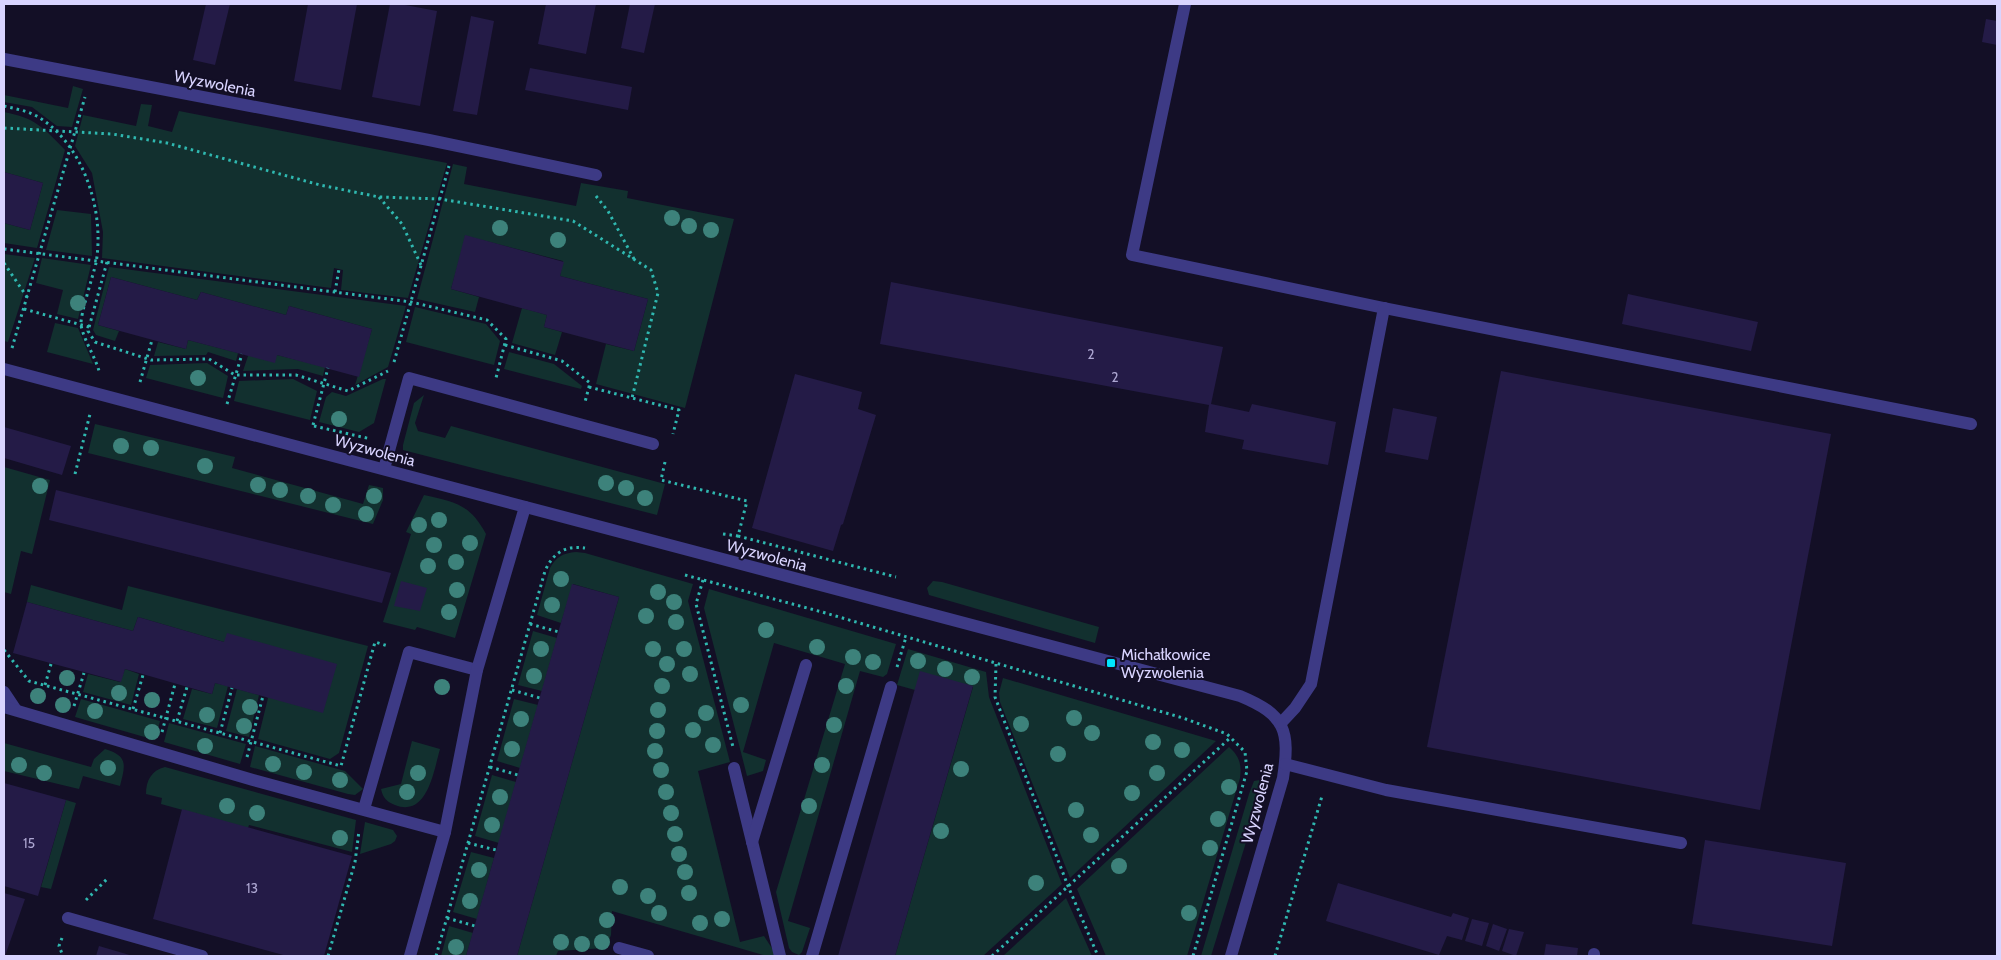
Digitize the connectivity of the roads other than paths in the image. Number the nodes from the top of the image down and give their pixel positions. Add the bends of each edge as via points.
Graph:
1 (1185, 4) edge
2 (4, 59) edge
3 (596, 175) dead end
4 (1384, 308) junction
5 (4, 369) edge
6 (1971, 424) dead end
7 (653, 444) dead end
8 (384, 469) junction
9 (525, 507) junction
10 (806, 665) dead end
11 (477, 670) junction
12 (891, 687) road end
13 (4, 692) edge
14 (10, 709) edge
15 (1281, 723) junction
16 (1285, 764) junction
17 (734, 768) road end
18 (364, 809) junction
19 (445, 832) junction
20 (752, 842) junction
21 (1681, 843) dead end
22 (68, 918) dead end
23 (619, 948) dead end
24 (202, 956) edge
25 (410, 956) edge
26 (648, 956) edge
27 (780, 956) edge
28 (812, 956) edge
29 (1231, 956) edge

1 - 4 street via 1132,255
2 - 3 street, Wyzwolenia
4 - 6 street
4 - 15 street via 1311,684
5 - 8 street, Wyzwolenia
7 - 8 street via 409,378
8 - 9 street, Wyzwolenia
9 - 11 street
9 - 15 street, Wyzwolenia via 1240,696 1272,713
10 - 20 street
11 - 18 street via 409,652
11 - 19 street
12 - 28 street
13 - 14 street
14 - 18 street via 252,780
15 - 16 street, Wyzwolenia via 1287,753
16 - 21 street via 1386,790
16 - 29 street, Wyzwolenia
17 - 20 street
18 - 19 street
19 - 25 street
20 - 27 street
22 - 24 street
23 - 26 street

